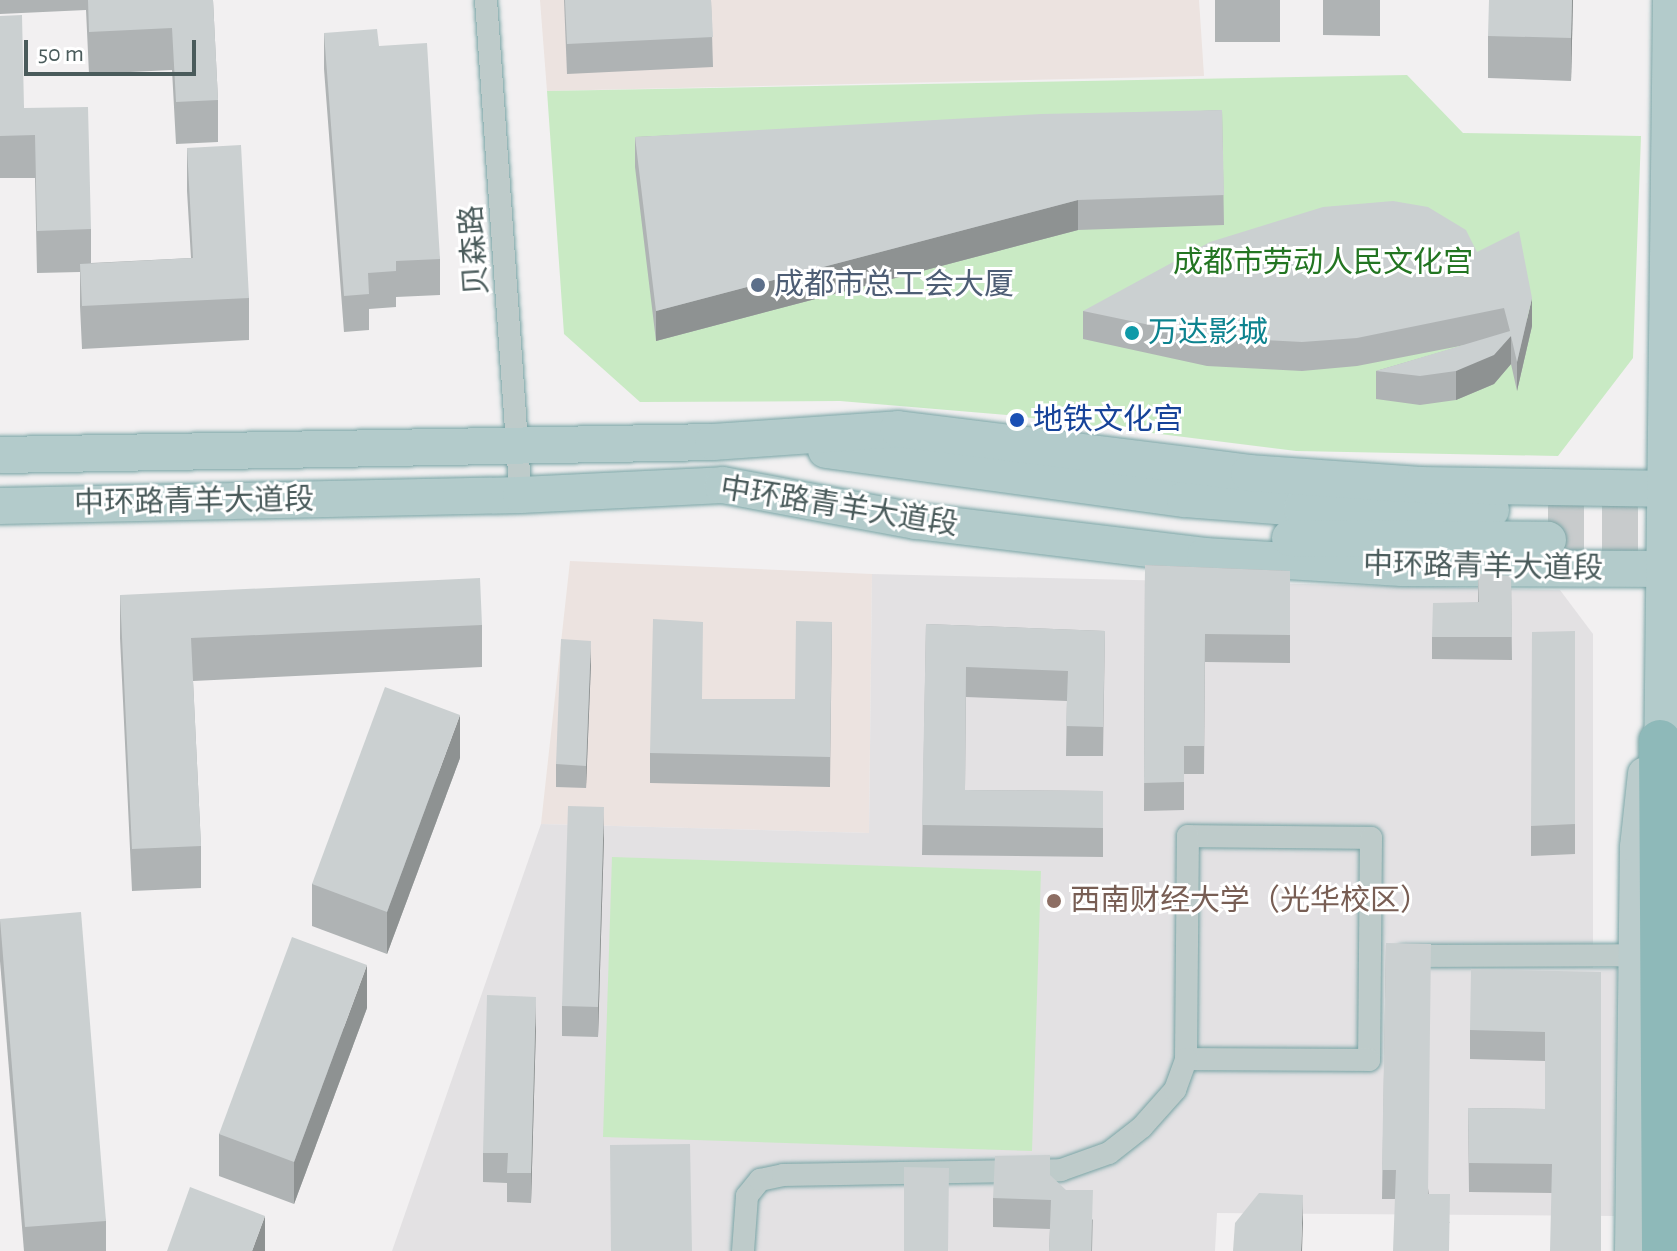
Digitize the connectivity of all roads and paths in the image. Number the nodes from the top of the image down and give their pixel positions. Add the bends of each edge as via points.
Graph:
1 (486, 0) edge
2 (1671, 0) edge
3 (519, 442) junction
4 (713, 442) junction
5 (0, 455) edge
6 (723, 485) junction
7 (1671, 489) edge
8 (521, 495) junction
9 (0, 506) edge
10 (1670, 569) edge
11 (1662, 618) junction
12 (1660, 741) junction
13 (1370, 955) junction
14 (1635, 955) junction
15 (1186, 1059) junction
16 (743, 1251) edge
17 (1631, 1251) edge
18 (1666, 1251) edge

1 - 3 street, 贝森路
2 - 7 main road
3 - 4 main road, 中环路青羊大道段
3 - 5 main road, 中环路青羊大道段
3 - 8 street, 贝森路
4 - 6 main road via 763,442 1185,499 1548,525 1307,540 1147,527 862,490
4 - 7 main road, 中环路青羊大道段 via 898,429 1277,475 1421,485
6 - 8 main road, 中环路青羊大道段
6 - 10 main road, 中环路青羊大道段 via 916,521 1205,556 1402,568
7 - 10 main road
8 - 9 main road, 中环路青羊大道段
10 - 11 main road
11 - 12 main road
11 - 14 street via 1636,847
12 - 18 highway
12 - 18 main road via 1670,926
13 - 14 street
13 - 15 street via 1369,1060
13 - 15 street via 1371,838 1188,836
14 - 17 street
15 - 16 street via 1175,1090 1142,1127 1109,1153 1061,1170 783,1175 760,1180 747,1196

